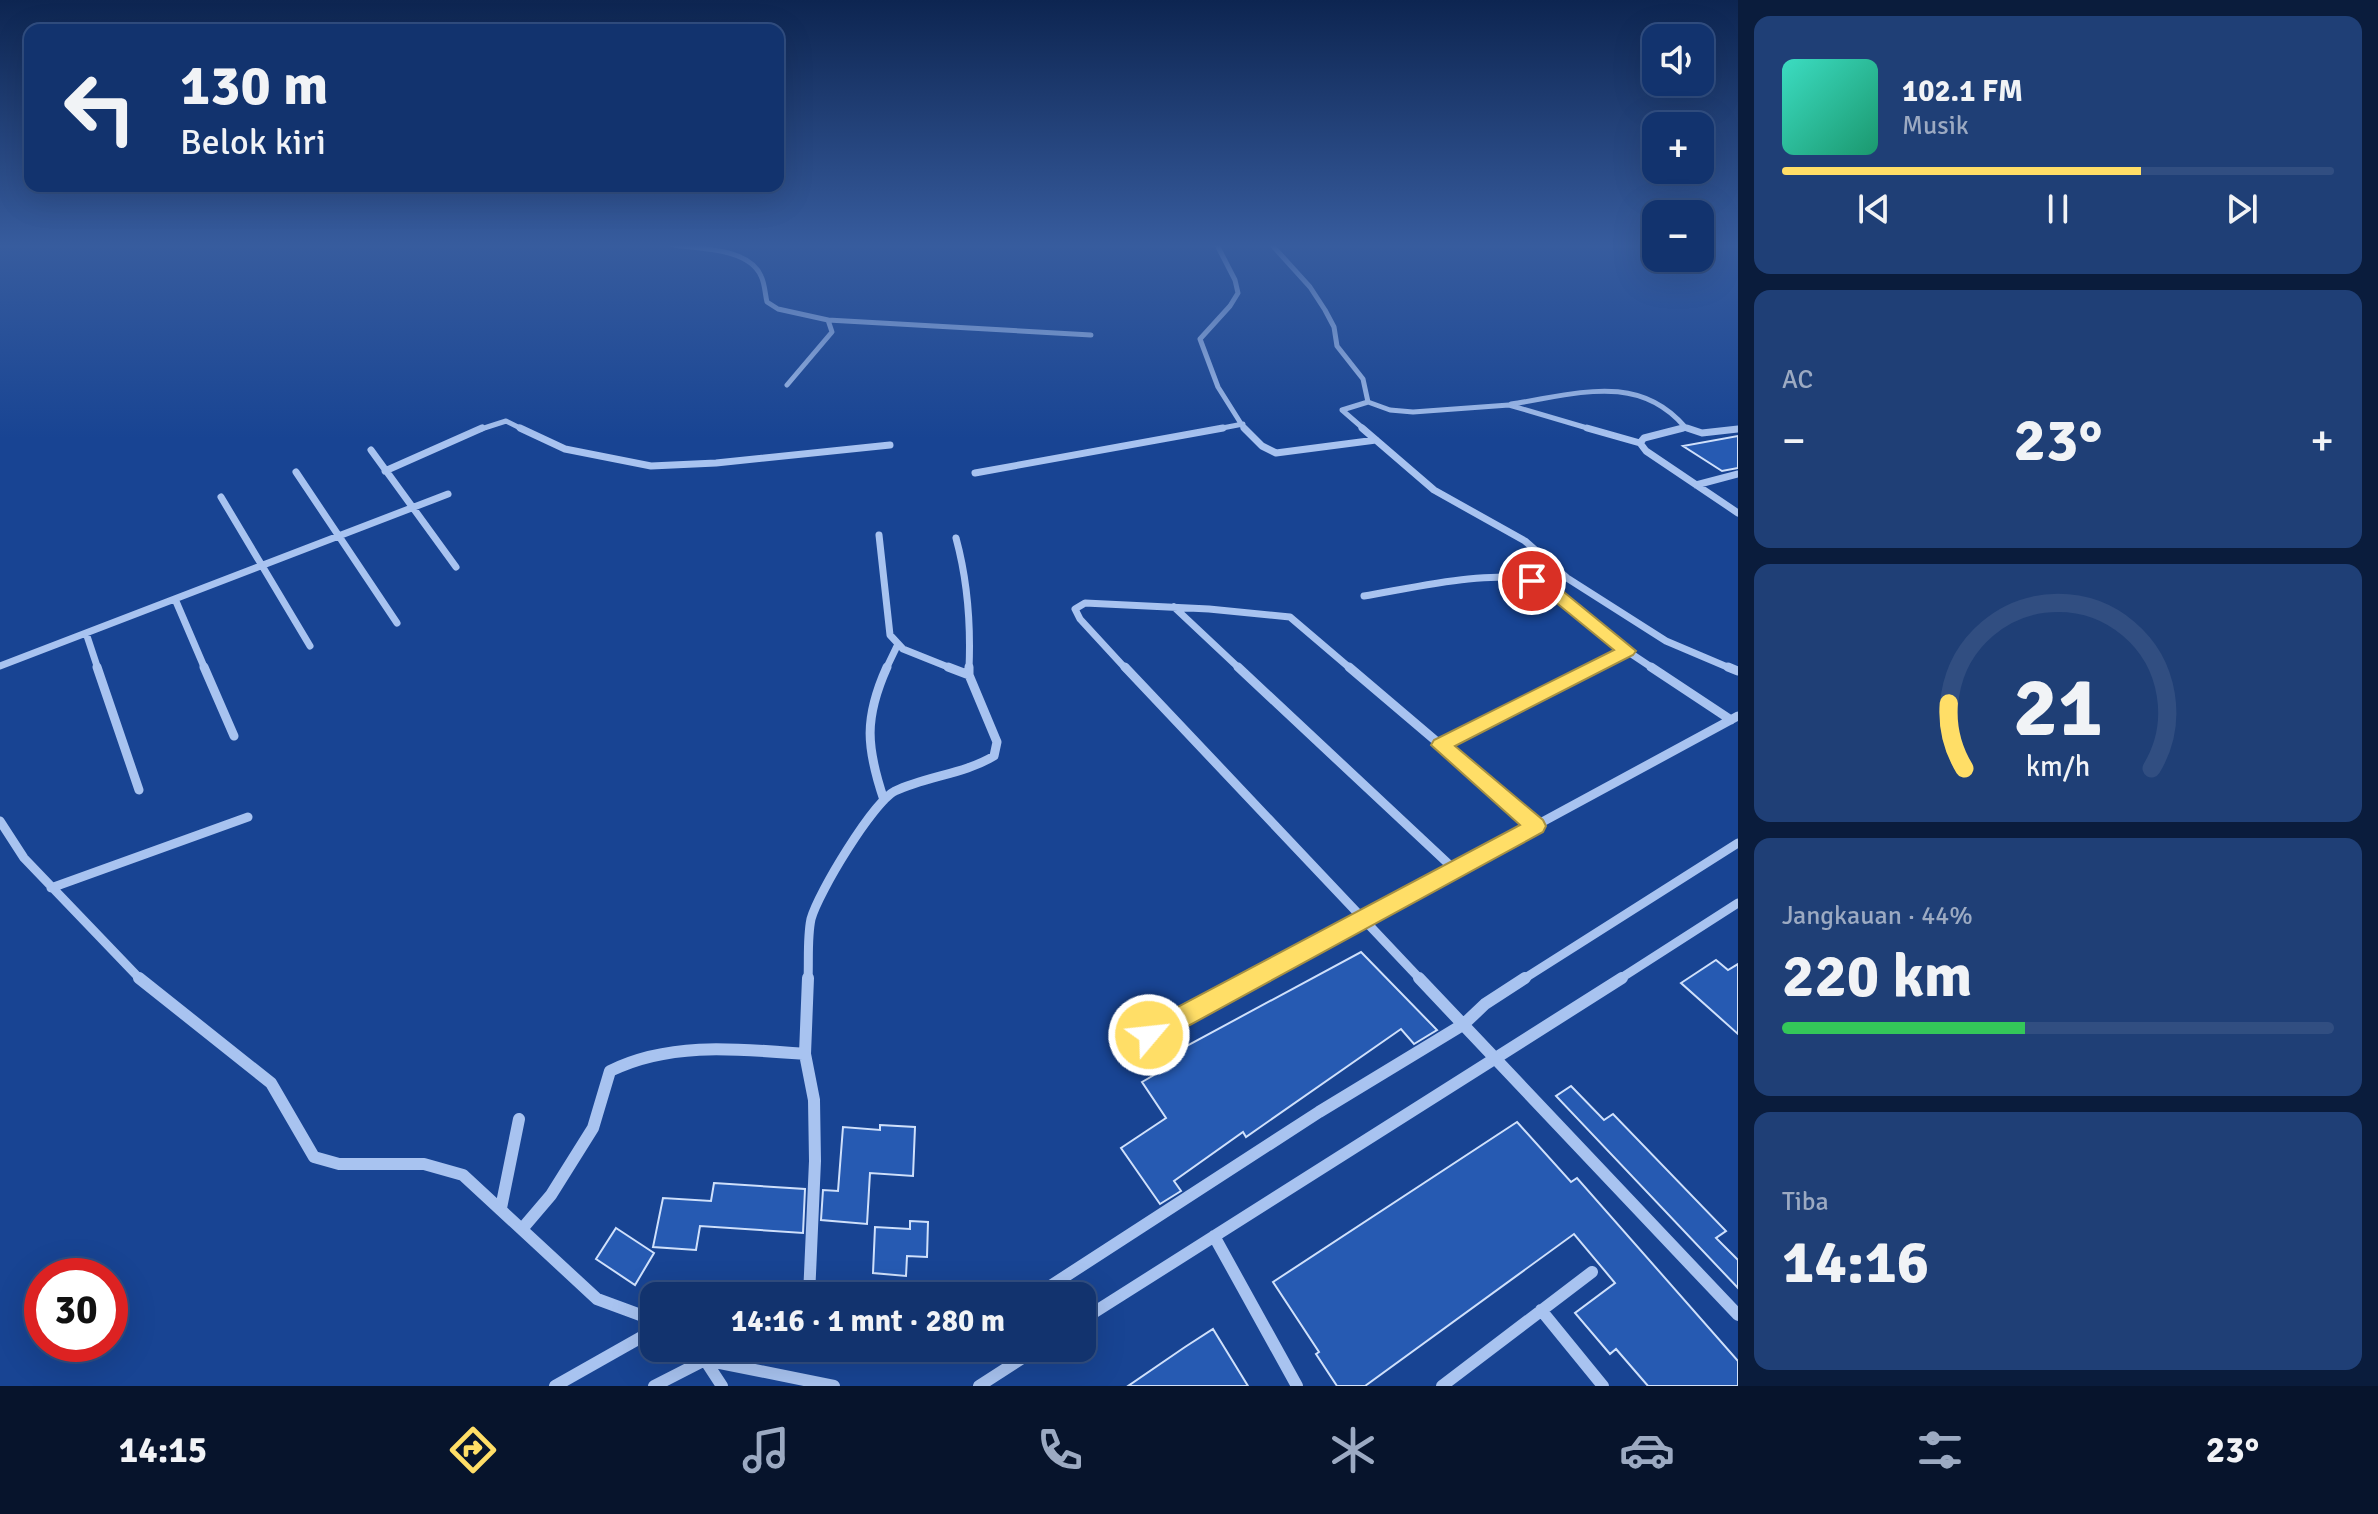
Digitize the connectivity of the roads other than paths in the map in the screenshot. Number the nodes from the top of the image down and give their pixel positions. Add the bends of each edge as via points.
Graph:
1 (781, 310) edge
2 (1225, 310) edge
3 (1325, 310) edge
4 (828, 320) junction
5 (1091, 335) dead end
6 (787, 385) dead end
7 (1368, 402) junction
8 (1509, 405) junction
9 (1243, 424) junction
10 (1685, 427) junction
11 (1738, 429) edge
12 (1376, 440) junction
13 (1640, 443) junction
14 (890, 445) dead end
15 (371, 450) dead end
16 (385, 471) junction
17 (296, 472) dead end
18 (975, 473) dead end
19 (1738, 474) edge
20 (1696, 485) junction
21 (448, 494) dead end
22 (221, 497) dead end
23 (411, 508) junction
24 (1738, 513) edge
25 (879, 535) dead end
26 (339, 536) junction
27 (956, 538) dead end
28 (260, 566) junction
29 (456, 567) dead end
30 (1364, 596) dead end
31 (175, 599) junction
32 (1174, 607) junction
33 (397, 623) dead end
34 (86, 633) junction
35 (898, 644) junction
36 (310, 646) dead end
37 (1627, 651) junction
38 (0, 666) edge
39 (1738, 671) edge
40 (969, 675) junction
41 (1734, 718) edge
42 (234, 736) dead end
43 (1441, 745) junction
44 (139, 790) dead end
45 (884, 800) junction
46 (248, 817) dead end
47 (0, 821) edge
48 (1536, 826) junction
49 (1738, 843) edge
50 (1455, 870) junction
51 (51, 888) junction
52 (1738, 903) edge
53 (1361, 921) junction
54 (1464, 1024) junction
55 (1149, 1035) dead end
56 (805, 1054) junction
57 (1496, 1058) junction
58 (519, 1119) dead end
59 (501, 1208) junction
60 (522, 1229) junction
61 (1214, 1236) junction
62 (1592, 1272) dead end
63 (810, 1282) edge
64 (1057, 1282) edge
65 (1541, 1310) junction
66 (1096, 1311) edge
67 (640, 1315) edge
68 (1738, 1315) edge
69 (640, 1338) edge
70 (701, 1362) edge
71 (706, 1362) edge
72 (715, 1362) edge
73 (1016, 1362) edge
74 (555, 1386) edge
75 (654, 1386) edge
76 (722, 1386) edge
77 (834, 1386) edge
78 (979, 1386) edge
79 (1297, 1386) edge
80 (1442, 1386) edge
81 (1603, 1386) edge

1 - 4 street
2 - 9 street via 1200,339 1217,391
3 - 7 street via 1337,346 1363,379
4 - 5 street
4 - 6 street via 832,332
7 - 8 street via 1413,412
7 - 12 street via 1342,410
8 - 10 street via 1627,390 1661,404
8 - 13 street
9 - 12 street via 1276,453
9 - 18 street
10 - 11 street via 1702,433
10 - 13 street
12 - 39 street via 1434,490 1525,541 1567,578 1666,641
13 - 20 street
14 - 16 street via 651,466 565,449 506,421
15 - 16 street
16 - 23 street
17 - 26 street
19 - 20 street
20 - 24 street
21 - 23 street
22 - 28 street
23 - 26 street
23 - 29 street
25 - 35 street via 890,635
26 - 28 street
26 - 33 street
27 - 40 street via 967,579
28 - 31 street
28 - 36 street
30 - 37 street via 1488,579 1532,581
31 - 34 street
31 - 42 street
32 - 43 street via 1290,617
32 - 50 street
32 - 53 street via 1085,603 1075,609
34 - 38 street
34 - 44 street
35 - 40 street
35 - 45 street via 868,711 868,742
37 - 41 street
37 - 43 street
40 - 45 street via 997,742 994,756 893,792
41 - 48 street
43 - 48 street
45 - 56 street via 824,886 811,920
46 - 51 street
47 - 51 street
48 - 50 street
49 - 54 street via 1485,1004
50 - 53 street
51 - 59 street via 132,973 271,1083 314,1157 339,1164 424,1164 450,1171 463,1175
52 - 57 street
53 - 54 street
53 - 55 street
54 - 57 street
54 - 64 street
56 - 60 street via 715,1050 624,1062 610,1071 593,1128 551,1195
56 - 63 street via 814,1100
57 - 61 street
57 - 68 street
58 - 59 street
59 - 60 street
60 - 67 street via 597,1299
61 - 66 street
61 - 79 street
62 - 65 street
65 - 80 street
65 - 81 street
69 - 74 street
70 - 75 street
71 - 76 street
72 - 77 street
73 - 78 street

